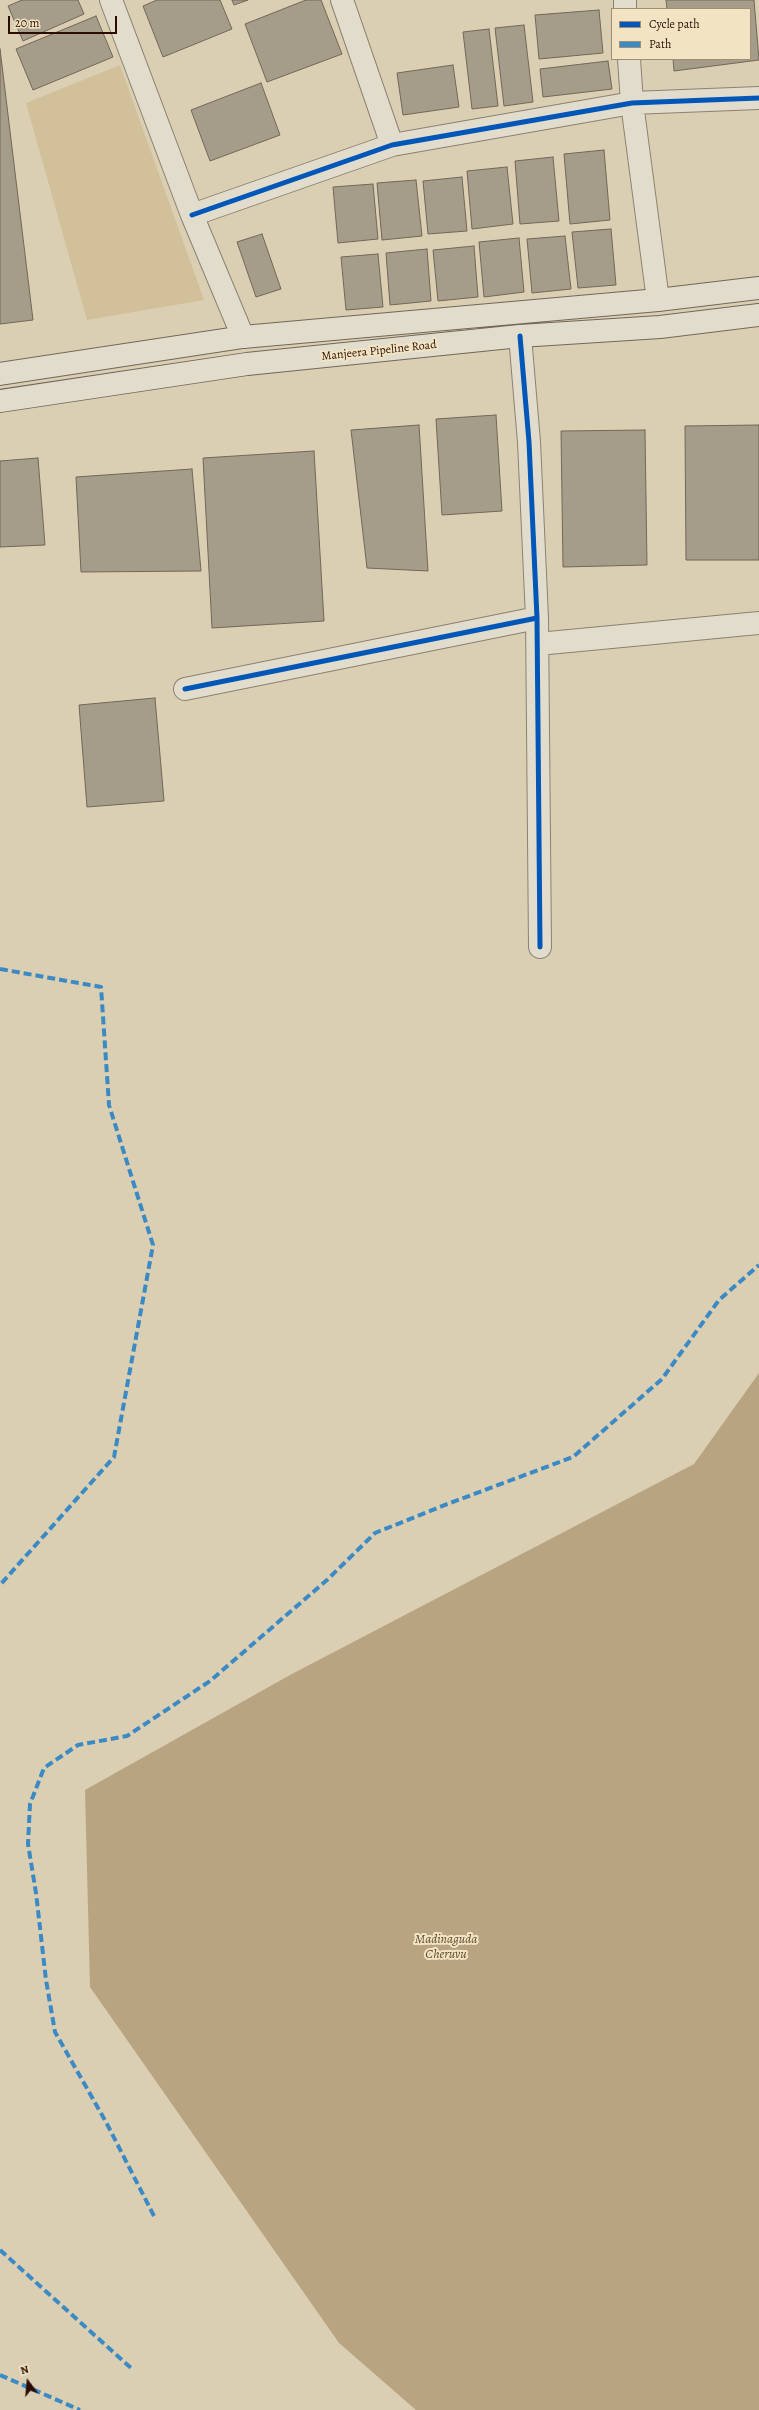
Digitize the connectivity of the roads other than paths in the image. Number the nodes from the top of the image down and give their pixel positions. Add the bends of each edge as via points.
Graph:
1 (111, 0) edge
2 (342, 0) edge
3 (629, 60) edge
4 (759, 98) edge
5 (632, 103) junction
6 (392, 145) junction
7 (192, 215) junction
8 (759, 288) edge
9 (658, 300) junction
10 (759, 315) edge
11 (520, 336) junction
12 (243, 337) junction
13 (0, 374) edge
14 (0, 401) edge
15 (537, 618) junction
16 (759, 623) edge
17 (538, 644) junction
18 (185, 688) dead end
19 (540, 947) dead end

1 - 7 street
2 - 6 street
3 - 5 street
4 - 5 street
5 - 6 street
5 - 9 street
6 - 7 street
7 - 12 street
8 - 9 street
9 - 12 street
10 - 11 street, Manjeera Pipeline Road via 660,327
11 - 14 street, Manjeera Pipeline Road via 247,364
11 - 15 street via 529,442
12 - 13 street
15 - 17 street
15 - 18 street
16 - 17 street
17 - 19 street

